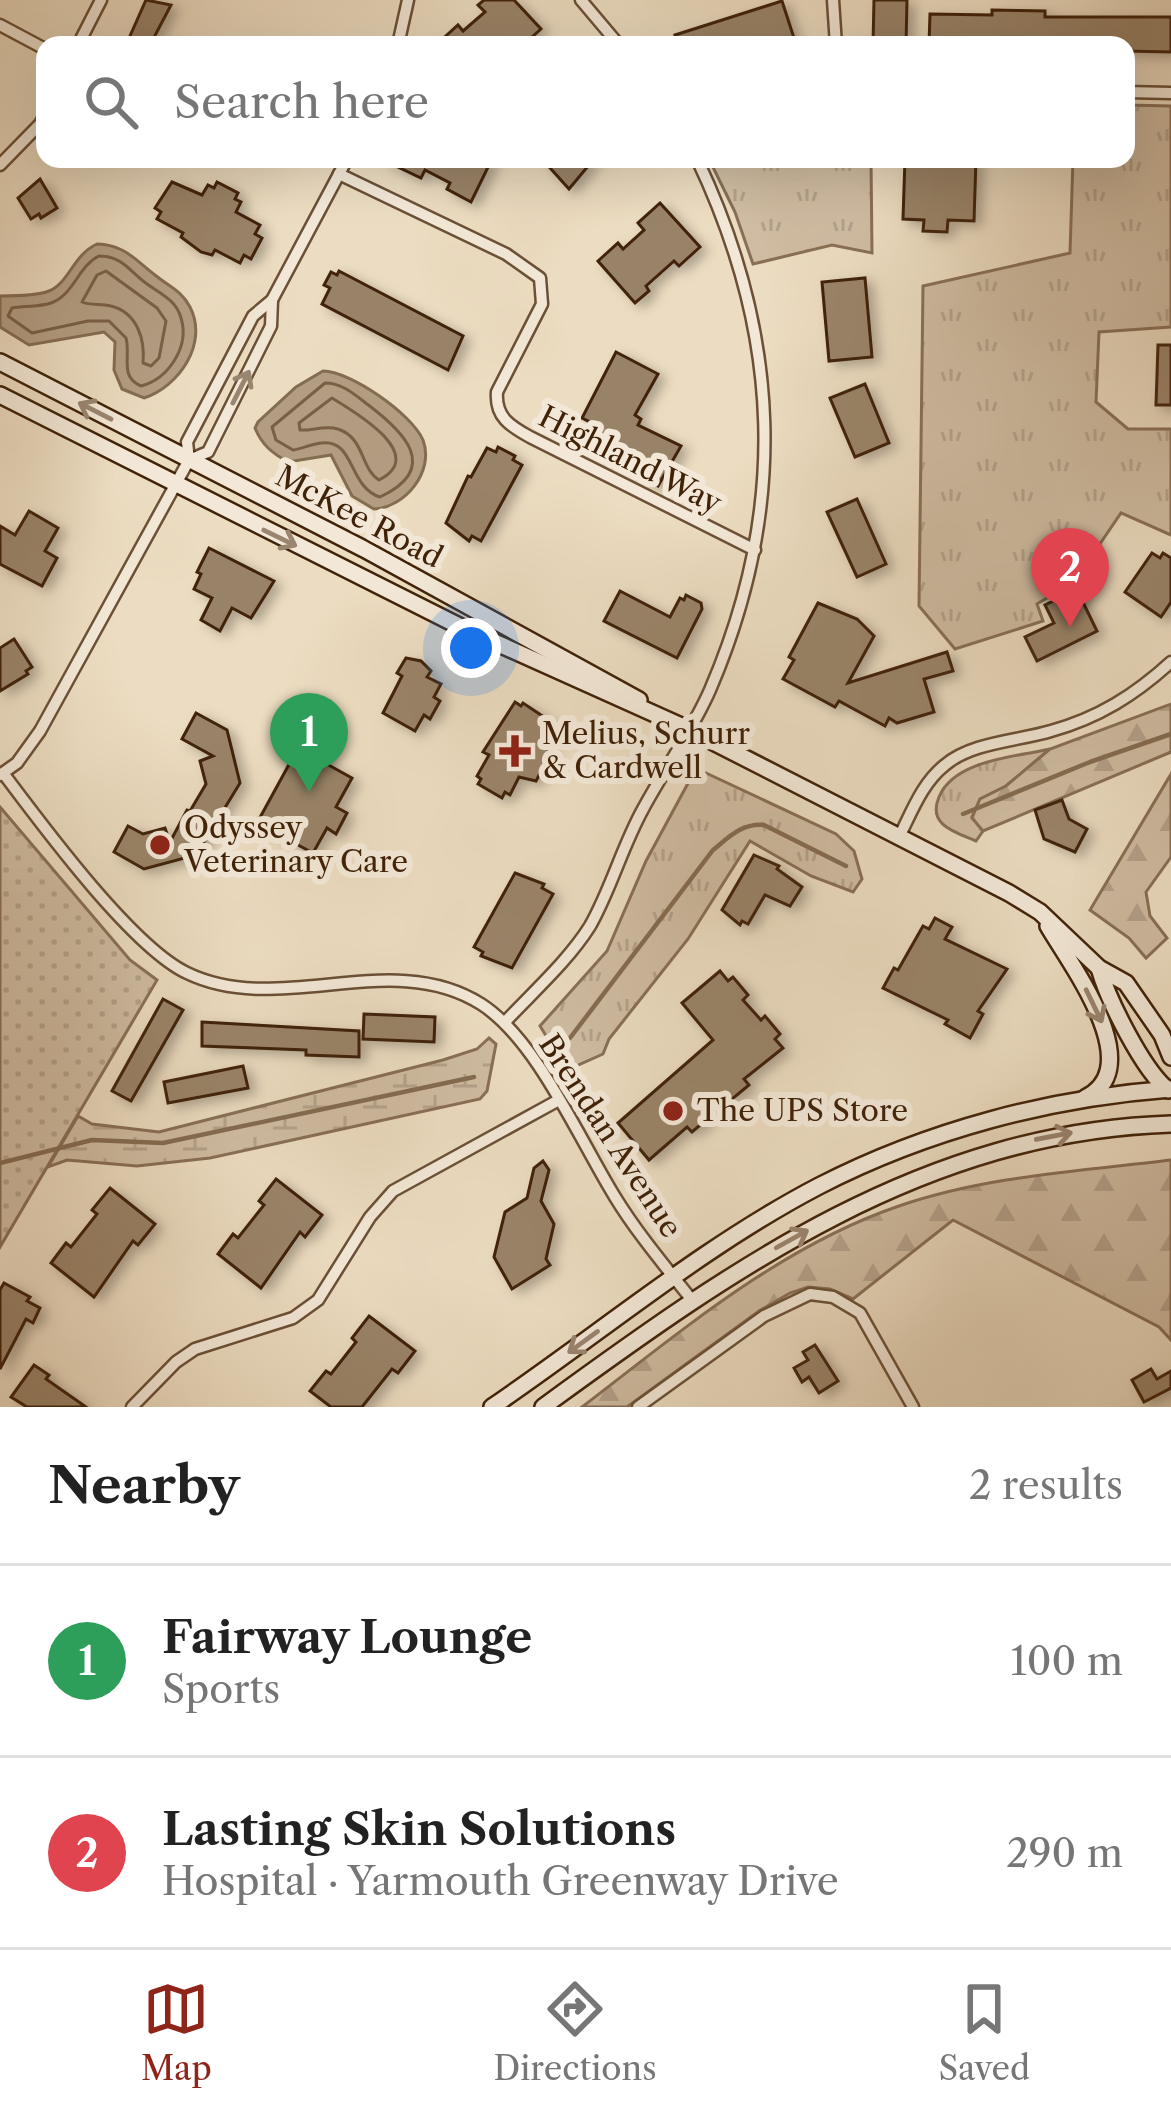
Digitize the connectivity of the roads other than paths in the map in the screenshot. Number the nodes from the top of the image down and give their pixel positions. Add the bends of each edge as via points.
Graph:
1 (101, 0) edge
2 (408, 0) edge
3 (581, 0) edge
4 (832, 0) edge
5 (0, 26) edge
6 (83, 36) edge
7 (400, 36) edge
8 (611, 36) edge
9 (835, 36) edge
10 (36, 44) edge
11 (1135, 92) edge
12 (1171, 94) edge
13 (36, 128) edge
14 (0, 165) edge
15 (342, 168) edge
16 (702, 168) edge
17 (339, 174) junction
18 (272, 300) junction
19 (0, 362) edge
20 (0, 395) edge
21 (189, 460) junction
22 (175, 485) junction
23 (755, 550) junction
24 (1171, 662) edge
25 (688, 729) junction
26 (2, 774) edge
27 (900, 835) junction
28 (1040, 913) junction
29 (1099, 968) junction
30 (505, 1022) junction
31 (1166, 1038) edge
32 (1171, 1058) edge
33 (1170, 1088) edge
34 (1082, 1099) junction
35 (557, 1101) junction
36 (1171, 1112) edge
37 (1171, 1124) edge
38 (674, 1276) junction
39 (691, 1299) junction
40 (132, 1407) edge
41 (492, 1407) edge
42 (543, 1407) edge
43 (638, 1407) edge
44 (913, 1407) edge

1 - 6 street
2 - 7 street
3 - 8 street
4 - 9 street
5 - 10 street
11 - 12 street
13 - 14 street
15 - 17 street
16 - 23 street via 738,257 761,363 766,451
17 - 18 street
17 - 23 street, Highland Way via 540,278 542,304 497,392 504,419
18 - 21 street via 253,316 187,442
21 -> 18 street via 208,452 271,326
21 -> 19 main road, McKee Road
20 - 22 main road, McKee Road
21 - 22 street
21 - 25 main road, McKee Road
22 -> 25 main road, McKee Road
22 - 26 street via 40,731
23 - 25 street via 710,690
24 - 27 street via 1083,721 948,762
25 - 27 main road, McKee Road
25 - 30 street via 622,846 591,924
26 - 30 street, Brendan Avenue via 142,940 186,973 245,989 425,983 478,1002
27 - 28 main road, McKee Road
28 - 29 main road, McKee Road
28 -> 34 main road via 1108,1039 1106,1078
29 - 31 main road, McKee Road via 1126,983
29 - 33 main road via 1150,1075
30 - 35 street, Brendan Avenue
31 - 32 main road, McKee Road
33 - 34 main road
33 - 36 main road
34 - 38 main road via 886,1157 802,1196
35 - 38 street, Brendan Avenue
35 - 40 street via 393,1192 318,1300 293,1318 195,1349
39 -> 37 main road via 826,1220 1003,1147
38 - 39 street, Brendan Avenue
38 -> 41 main road
39 - 42 main road
43 - 44 street via 764,1316 811,1294 860,1313

